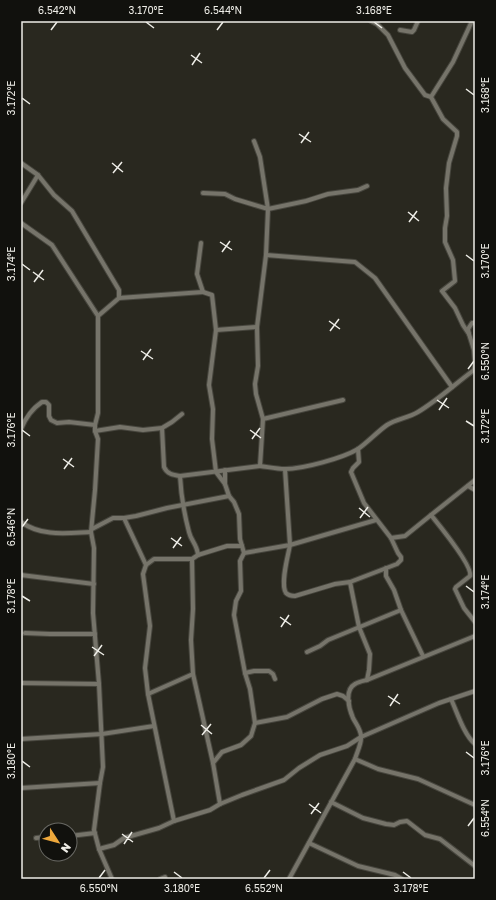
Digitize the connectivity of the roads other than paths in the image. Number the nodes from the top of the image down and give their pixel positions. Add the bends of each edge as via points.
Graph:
1 (371, 21) edge
2 (418, 21) edge
3 (472, 21) edge
4 (400, 30) dead end
5 (431, 97) junction
6 (254, 141) dead end
7 (21, 164) edge
8 (38, 175) junction
9 (367, 186) dead end
10 (203, 193) dead end
11 (21, 202) edge
12 (268, 209) junction
13 (21, 223) edge
14 (201, 243) dead end
15 (266, 255) junction
16 (203, 292) junction
17 (119, 298) junction
18 (98, 316) junction
19 (475, 323) edge
20 (257, 327) junction
21 (216, 330) junction
22 (469, 334) junction
23 (475, 363) edge
24 (475, 370) edge
25 (452, 387) junction
26 (343, 400) dead end
27 (182, 414) dead end
28 (263, 419) junction
29 (95, 425) junction
30 (162, 428) junction
31 (21, 429) edge
32 (95, 431) junction
33 (358, 448) junction
34 (260, 466) junction
35 (285, 469) junction
36 (225, 470) junction
37 (216, 472) junction
38 (180, 476) junction
39 (475, 480) edge
40 (225, 484) junction
41 (468, 486) junction
42 (475, 490) edge
43 (229, 496) junction
44 (182, 505) junction
45 (431, 515) junction
46 (124, 518) junction
47 (376, 520) junction
48 (21, 522) edge
49 (91, 530) junction
50 (391, 538) junction
51 (290, 545) junction
52 (242, 546) junction
53 (244, 553) junction
54 (198, 555) junction
55 (192, 559) junction
56 (146, 566) junction
57 (386, 568) junction
58 (21, 575) edge
59 (350, 582) junction
60 (94, 584) junction
61 (401, 610) junction
62 (475, 622) edge
63 (359, 627) junction
64 (25, 633) dead end
65 (95, 634) junction
66 (475, 636) edge
67 (307, 652) dead end
68 (423, 656) junction
69 (245, 673) junction
70 (193, 674) junction
71 (274, 679) dead end
72 (367, 680) junction
73 (21, 683) edge
74 (99, 684) junction
75 (475, 691) edge
76 (148, 694) junction
77 (451, 699) junction
78 (349, 701) junction
79 (256, 723) junction
80 (154, 726) junction
81 (102, 734) junction
82 (361, 738) junction
83 (21, 739) edge
84 (475, 744) edge
85 (355, 759) junction
86 (213, 763) junction
87 (100, 783) junction
88 (21, 788) edge
89 (332, 802) junction
90 (220, 804) junction
91 (475, 805) edge
92 (174, 821) junction
93 (95, 833) junction
94 (78, 835) edge
95 (309, 843) junction
96 (99, 849) junction
97 (475, 866) edge
98 (165, 877) dead end
99 (112, 879) edge
100 (160, 879) edge
101 (289, 879) edge
102 (402, 879) edge

1 - 5 street via 388,35 405,68 425,95
2 - 4 street via 412,32
3 - 5 street via 453,62
5 - 22 street via 443,119 457,132 449,163 445,228 445,242 453,260 455,282 442,292 455,308
6 - 12 street via 260,157
7 - 8 street
8 - 11 street
8 - 17 street via 54,195 72,211 120,290
9 - 12 street
10 - 12 street via 225,194
12 - 15 street
13 - 18 street via 52,245
14 - 16 street via 197,274
15 - 20 street
15 - 25 street via 355,262 375,278
16 - 17 street
16 - 21 street via 212,295
17 - 18 street
18 - 29 street via 98,407
19 - 22 street via 470,326
20 - 21 street
20 - 28 street via 258,366 255,384
21 - 37 street via 209,385 213,409 212,439
22 - 23 street
23 - 24 street
24 - 25 street
25 - 33 street via 416,413 386,426
26 - 28 street
27 - 30 street
28 - 34 street
29 - 31 street via 57,423 49,416 49,405 42,402 36,406
29 - 32 street
30 - 32 street via 143,430 120,427
30 - 38 street via 164,467 166,472
32 - 49 street via 98,439
33 - 35 street via 343,456 316,464
33 - 47 street via 359,462 351,472 364,503
34 - 35 street
34 - 36 street
35 - 51 street
36 - 37 street
36 - 40 street
37 - 38 street
37 - 40 street
38 - 44 street
39 - 41 street
40 - 43 street
41 - 42 street
41 - 45 street
43 - 44 street
43 - 52 street via 239,514
44 - 46 street
44 - 54 street
45 - 50 street via 404,536
45 - 62 street via 464,559 470,572 470,576 454,589
46 - 49 street via 113,518
46 - 56 street
47 - 50 street
47 - 51 street
48 - 49 street via 42,532
49 - 60 street
50 - 57 street via 401,560
51 - 53 street
51 - 59 street via 283,582 286,592 290,595 295,596 334,584
52 - 53 street
52 - 54 street via 227,546
53 - 69 street via 240,561 241,591 234,615
54 - 55 street
55 - 56 street via 154,559
55 - 70 street
56 - 76 street via 143,574 150,626 145,668
57 - 59 street
57 - 61 street via 386,576
58 - 60 street
59 - 63 street
60 - 65 street
61 - 63 street
61 - 68 street
63 - 67 street
63 - 72 street via 370,654
64 - 65 street
65 - 74 street
66 - 68 street
68 - 72 street
69 - 71 street via 269,670
69 - 79 street
70 - 76 street
70 - 86 street
72 - 78 street via 355,683 351,687 348,692
73 - 74 street
74 - 81 street
75 - 77 street
76 - 80 street
77 - 82 street
77 - 84 street
78 - 79 street via 337,694 287,717
78 - 82 street
79 - 86 street via 251,736 241,745 222,752
80 - 81 street
80 - 92 street
81 - 83 street
81 - 87 street via 103,767
82 - 85 street
82 - 90 street via 347,746 320,755 284,780
85 - 89 street
85 - 91 street via 378,769 418,779
86 - 90 street
87 - 88 street
87 - 93 street
89 - 95 street
89 - 97 street via 363,818 386,824 394,825 407,821 425,835 440,839
90 - 92 street via 210,810
92 - 96 street
93 - 94 street
93 - 96 street
95 - 101 street
95 - 102 street via 358,866 396,875
96 - 99 street
98 - 100 street

